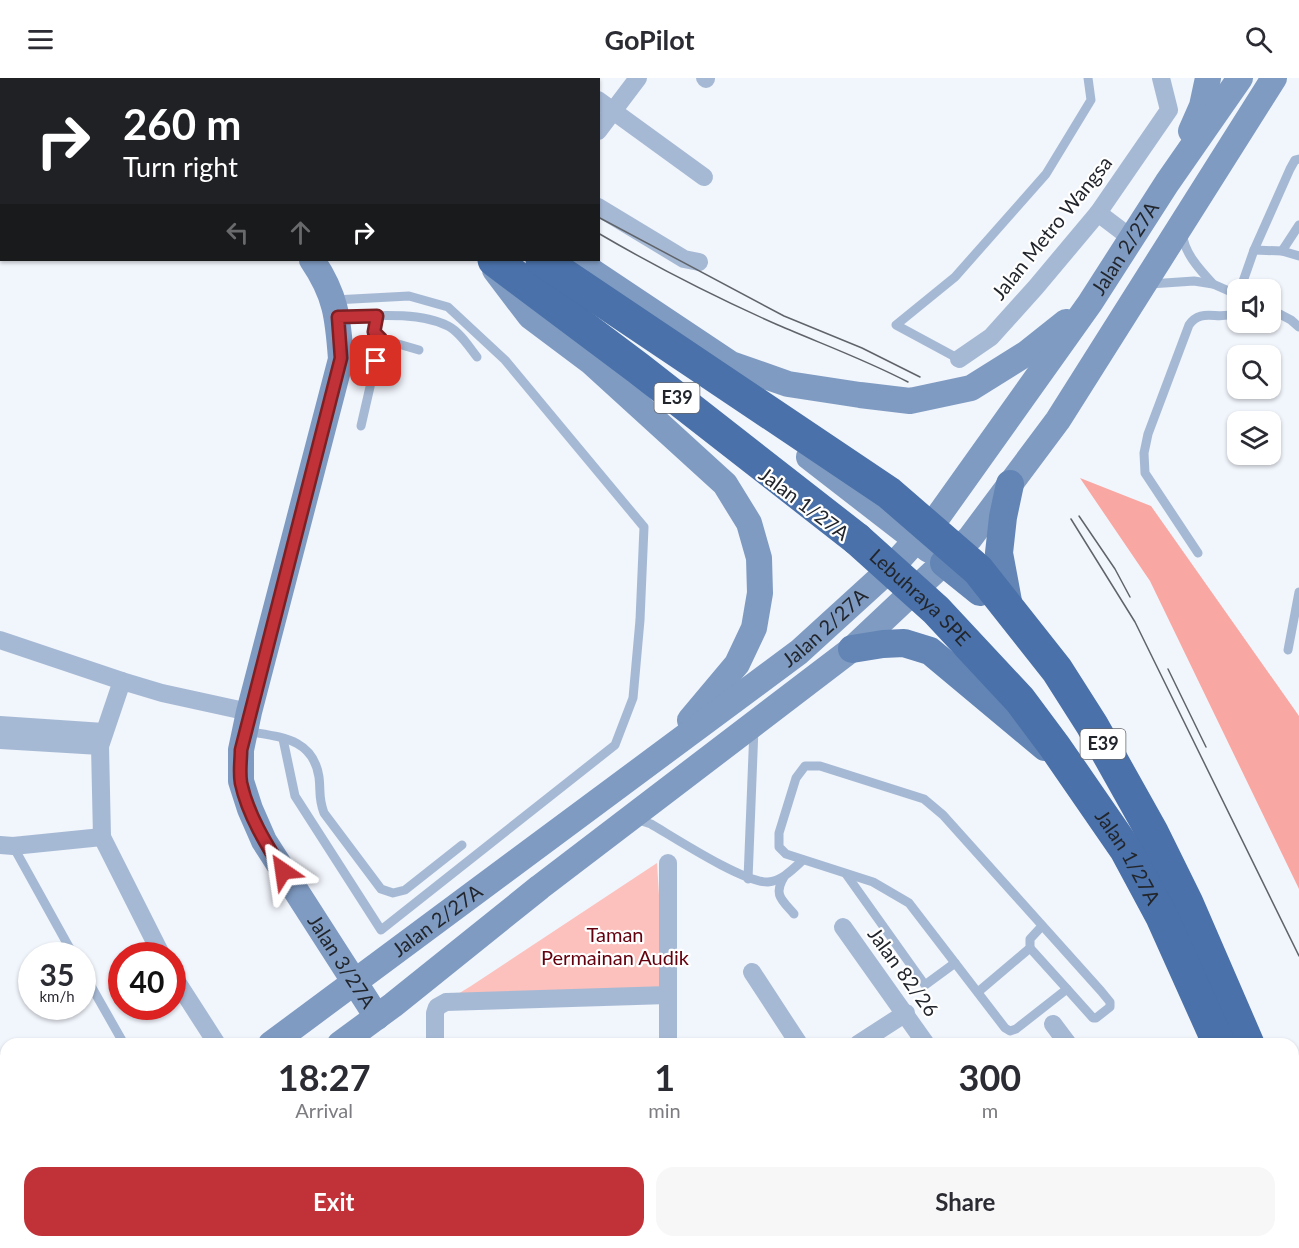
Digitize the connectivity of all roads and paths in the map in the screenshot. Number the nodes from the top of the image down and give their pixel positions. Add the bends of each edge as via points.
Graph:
1 (638, 78) edge
2 (1088, 78) edge
3 (1161, 78) edge
4 (1209, 78) edge
5 (1240, 78) edge
6 (1274, 78) edge
7 (606, 106) edge
8 (600, 125) edge
9 (1299, 159) edge
10 (704, 177) dead end
11 (1167, 183) junction
12 (600, 208) edge
13 (1098, 213) junction
14 (1184, 223) junction
15 (1299, 225) edge
16 (1131, 238) junction
17 (1254, 250) junction
18 (1282, 251) junction
19 (1299, 256) edge
20 (312, 261) edge
21 (543, 261) edge
22 (564, 261) edge
23 (576, 261) edge
24 (699, 262) dead end
25 (490, 263) edge
26 (1244, 279) edge
27 (1213, 284) junction
28 (1145, 285) junction
29 (1227, 290) edge
30 (1090, 303) junction
31 (336, 309) junction
32 (1281, 315) edge
33 (377, 316) junction
34 (1227, 316) edge
35 (1299, 327) edge
36 (381, 339) junction
37 (419, 350) dead end
38 (477, 357) dead end
39 (959, 359) joint
40 (361, 426) dead end
41 (1010, 484) junction
42 (888, 518) junction
43 (916, 540) junction
44 (859, 546) junction
45 (1198, 553) dead end
46 (944, 563) junction
47 (889, 570) junction
48 (914, 591) junction
49 (1299, 592) edge
50 (1011, 617) junction
51 (0, 640) edge
52 (852, 649) junction
53 (1288, 650) dead end
54 (122, 681) junction
55 (247, 722) junction
56 (0, 724) edge
57 (754, 724) junction
58 (283, 738) junction
59 (102, 739) junction
60 (0, 740) edge
61 (667, 749) junction
62 (1100, 793) junction
63 (631, 817) junction
64 (102, 837) junction
65 (462, 845) dead end
66 (7, 846) edge
67 (803, 860) junction
68 (668, 863) dead end
69 (846, 873) junction
70 (784, 877) junction
71 (748, 879) junction
72 (794, 914) dead end
73 (1042, 926) junction
74 (843, 927) dead end
75 (65, 942) edge
76 (155, 942) edge
77 (1030, 948) junction
78 (955, 963) junction
79 (752, 972) dead end
80 (354, 982) junction
81 (1067, 989) junction
82 (978, 992) junction
83 (96, 995) edge
84 (668, 995) junction
85 (186, 999) edge
86 (374, 1012) junction
87 (906, 1013) junction
88 (1053, 1024) dead end
89 (121, 1038) edge
90 (208, 1038) edge
91 (279, 1038) edge
92 (346, 1038) edge
93 (435, 1038) edge
94 (668, 1038) edge
95 (795, 1038) edge
96 (867, 1038) edge
97 (922, 1038) edge
98 (1064, 1038) edge
99 (1209, 1038) edge
100 (1216, 1038) edge
101 (1245, 1038) edge
102 (1257, 1038) edge

1 - 7 street
2 - 39 lane via 1091,100 1046,174 956,277 896,325
3 - 13 street, Jalan Metro Wangsa via 1168,110
4 - 11 main road via 1202,106
5 - 11 main road, Jalan 2/27A
6 - 14 main road, Jalan 2/27A
7 - 8 street
7 - 10 street
9 - 17 lane via 1290,168
11 - 16 main road, Jalan 2/27A
12 - 24 street via 684,259
13 - 16 street
13 - 39 street, Jalan Metro Wangsa via 992,337
14 - 27 lane via 1183,239
14 - 28 main road, Jalan 2/27A
15 - 18 lane
16 - 30 main road, Jalan 2/27A
17 - 18 lane
17 - 26 lane
18 - 19 lane
20 - 31 main road, Jalan 3/27A
21 - 101 highway, E39, bridge via 889,493 978,570 1057,670 1092,726 1187,903
22 - 42 main road, Jalan 1/27A
23 - 30 main road via 731,364 788,384 910,401 971,388 1026,353
25 - 44 main road, Jalan 1/27A
25 - 61 main road via 530,316 590,361 725,484 749,523 759,558 760,593 754,628 737,664
25 - 100 highway, Lebuhraya SPE / E39, bridge via 638,368 857,539 936,610 1012,692 1126,850 1162,917
27 - 28 lane via 1184,281
27 - 29 lane
28 - 41 main road, Jalan 2/27A via 1058,420
30 - 43 main road, Jalan 2/27A via 939,514
31 - 33 lane
31 - 55 main road, Jalan 3/27A via 341,358
31 - 58 lane via 410,296 448,307 505,360 644,526 633,698 615,745 381,930 295,796
32 - 35 lane
33 - 36 lane via 374,332
33 - 38 lane via 417,317 449,326
34 - 45 lane via 1202,315 1194,317 1189,325 1144,453 1145,473
36 - 37 lane
36 - 40 lane
41 - 46 main road, Jalan 2/27A via 970,538
41 - 50 main road via 999,553
42 - 43 main road, Jalan 1/27A
42 - 44 main road via 884,537
43 - 46 main road, Jalan 1/27A
43 - 47 main road, Jalan 2/27A
44 - 47 main road, Jalan 1/27A
46 - 48 main road, Jalan 2/27A
46 - 50 main road, Jalan 1/27A
47 - 48 main road, Jalan 1/27A
47 - 61 main road, Jalan 2/27A via 799,652
48 - 52 main road, Jalan 2/27A
48 - 62 main road, Jalan 1/27A via 1023,690
49 - 53 lane
50 - 102 main road, Jalan 1/27A via 1066,670 1130,766 1220,950
51 - 54 street
52 - 57 main road, Jalan 2/27A
52 - 62 main road via 904,643 930,651
54 - 55 street
54 - 59 street
55 - 58 lane
55 - 80 main road, Jalan 3/27A via 241,750 241,782 250,809 264,841
56 - 59 street
57 - 63 main road, Jalan 2/27A
57 - 71 lane
58 - 65 lane via 301,744 312,756 319,774 319,800 324,813 381,889 393,893 405,890
59 - 60 street
59 - 64 street
61 - 80 main road, Jalan 2/27A
62 - 99 main road, Jalan 1/27A via 1136,862
63 - 71 lane via 651,824
63 - 86 main road, Jalan 2/27A via 438,968
64 - 66 street
64 - 76 street
66 - 75 lane
67 - 69 lane
67 - 70 lane
67 - 73 lane via 779,847 779,833 796,778 805,766 820,766 924,799 943,815
68 - 84 street
69 - 78 lane via 873,882 909,903
69 - 78 lane via 925,984
70 - 71 lane via 769,882
70 - 72 lane via 778,887 779,896
73 - 77 lane via 1030,939
73 - 81 lane via 1112,1005 1093,1018
74 - 87 street, Jalan 82/26
77 - 81 lane
77 - 82 lane
78 - 82 lane
79 - 95 street
80 - 86 main road, Jalan 3/27A
80 - 91 main road, Jalan 2/27A
81 - 82 lane via 1010,1031
83 - 89 lane
84 - 93 street via 446,1002 437,1006
84 - 94 street
85 - 90 street
86 - 92 main road, Jalan 2/27A
87 - 96 street
87 - 97 street, Jalan 82/26
88 - 98 street

